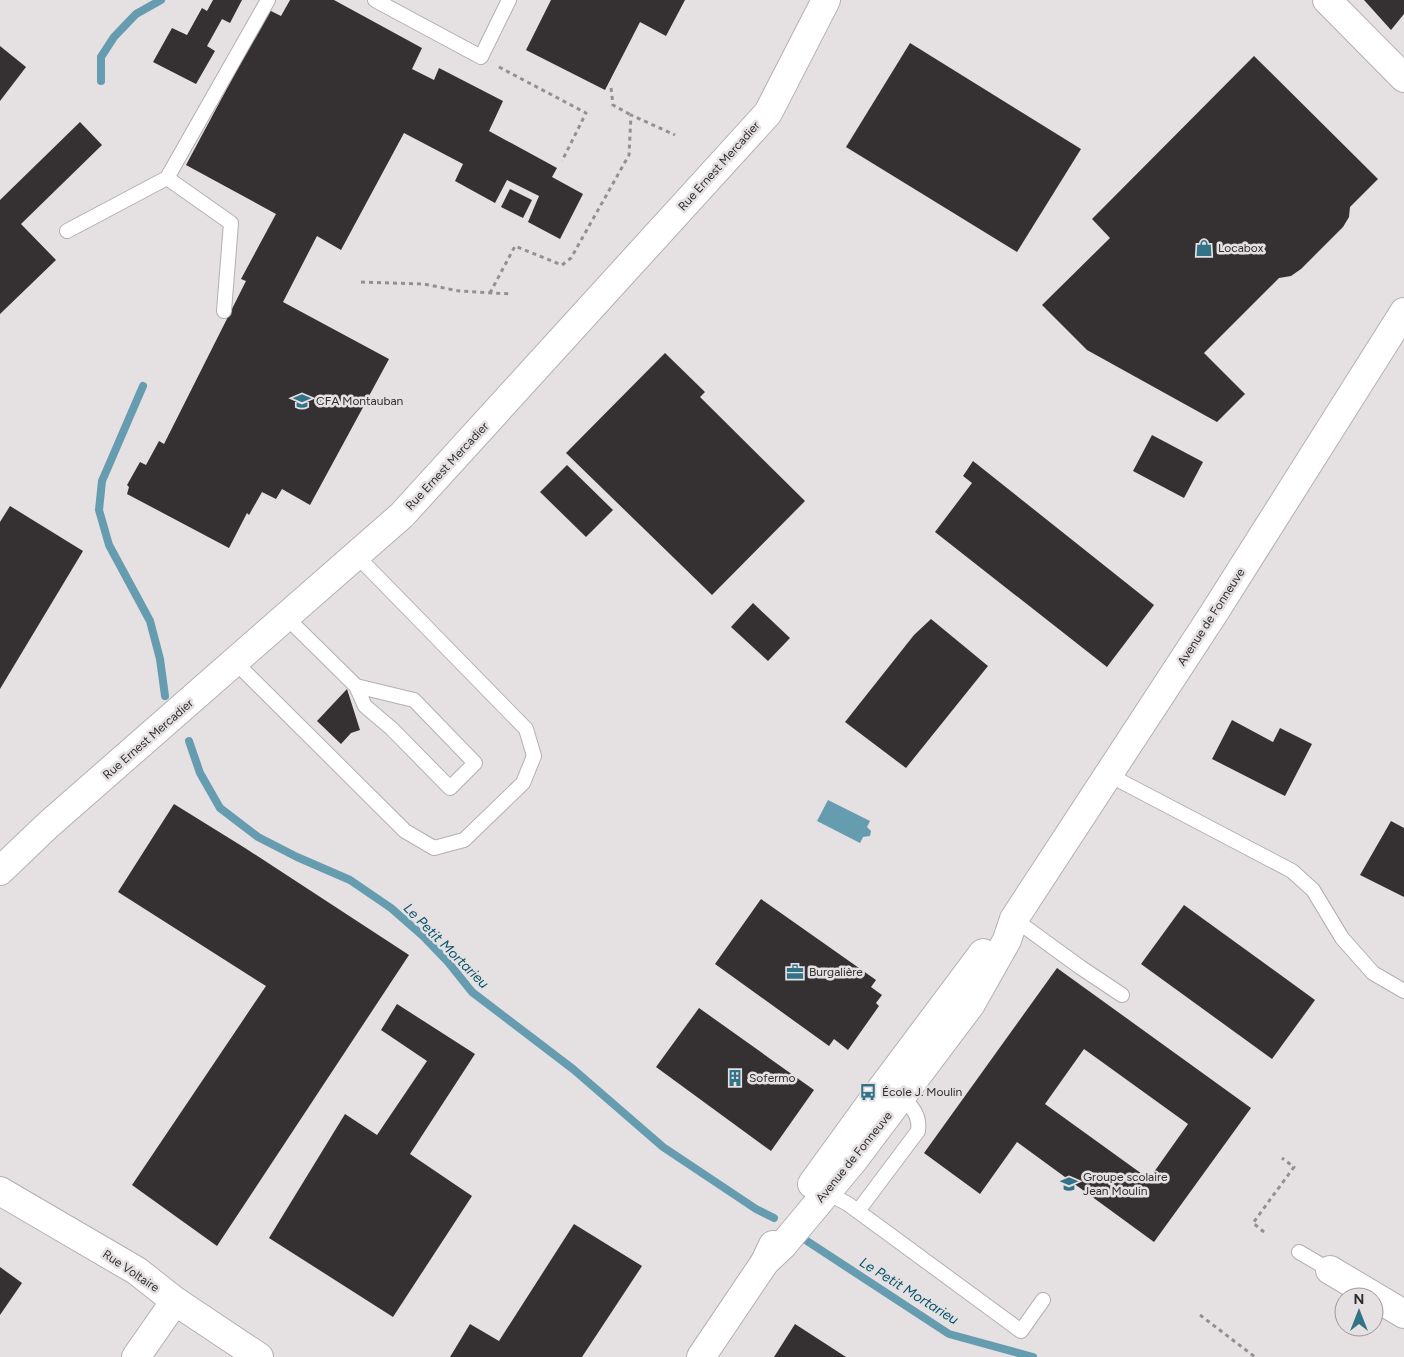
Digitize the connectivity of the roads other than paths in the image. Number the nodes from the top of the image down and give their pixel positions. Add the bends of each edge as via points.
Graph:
1 (268, 0) edge
2 (375, 0) edge
3 (509, 0) edge
4 (826, 0) edge
5 (1327, 0) edge
6 (1404, 78) edge
7 (167, 178) junction
8 (67, 231) dead end
9 (224, 310) dead end
10 (1404, 312) edge
11 (357, 556) junction
12 (287, 618) junction
13 (235, 662) junction
14 (356, 686) junction
15 (1110, 775) junction
16 (0, 871) edge
17 (1014, 919) junction
18 (1404, 991) edge
19 (1122, 995) dead end
20 (928, 1027) junction
21 (901, 1098) junction
22 (0, 1191) edge
23 (826, 1192) junction
24 (858, 1211) junction
25 (1299, 1252) dead end
26 (765, 1262) junction
27 (1330, 1270) joint
28 (1043, 1300) dead end
29 (175, 1301) junction
30 (1404, 1314) edge
31 (136, 1357) edge
32 (259, 1357) edge
33 (701, 1357) edge

1 - 7 lane
2 - 3 lane via 481,57
4 - 11 street, Rue Ernest Mercadier via 768,113 402,515
5 - 6 street
7 - 8 lane
7 - 9 lane via 231,223
10 - 15 street, Avenue de Fonneuve
11 - 12 street, Rue Ernest Mercadier
11 - 13 lane via 526,729 534,756 523,783 464,840 434,848 405,831
12 - 13 street, Rue Ernest Mercadier
12 - 14 lane
13 - 16 street, Rue Ernest Mercadier
14 - 14 lane via 365,706 450,788 475,763 414,700
15 - 17 street, Avenue de Fonneuve
15 - 18 lane via 1292,871 1313,890 1342,938 1373,973
17 - 19 lane
17 - 20 street, Avenue de Fonneuve via 994,939
17 - 21 street, Avenue de Fonneuve via 1007,940 971,1004
20 - 21 lane
20 - 26 street, Avenue de Fonneuve via 782,1226
21 - 23 street, Avenue de Fonneuve
21 - 24 lane via 916,1114 918,1131
22 - 29 street, Rue Voltaire via 137,1271
23 - 24 lane
23 - 26 street, Avenue de Fonneuve
24 - 28 lane via 1021,1330
25 - 27 lane
26 - 33 street, Avenue de Fonneuve
27 - 30 street
29 - 31 street
29 - 32 street, Rue Voltaire

